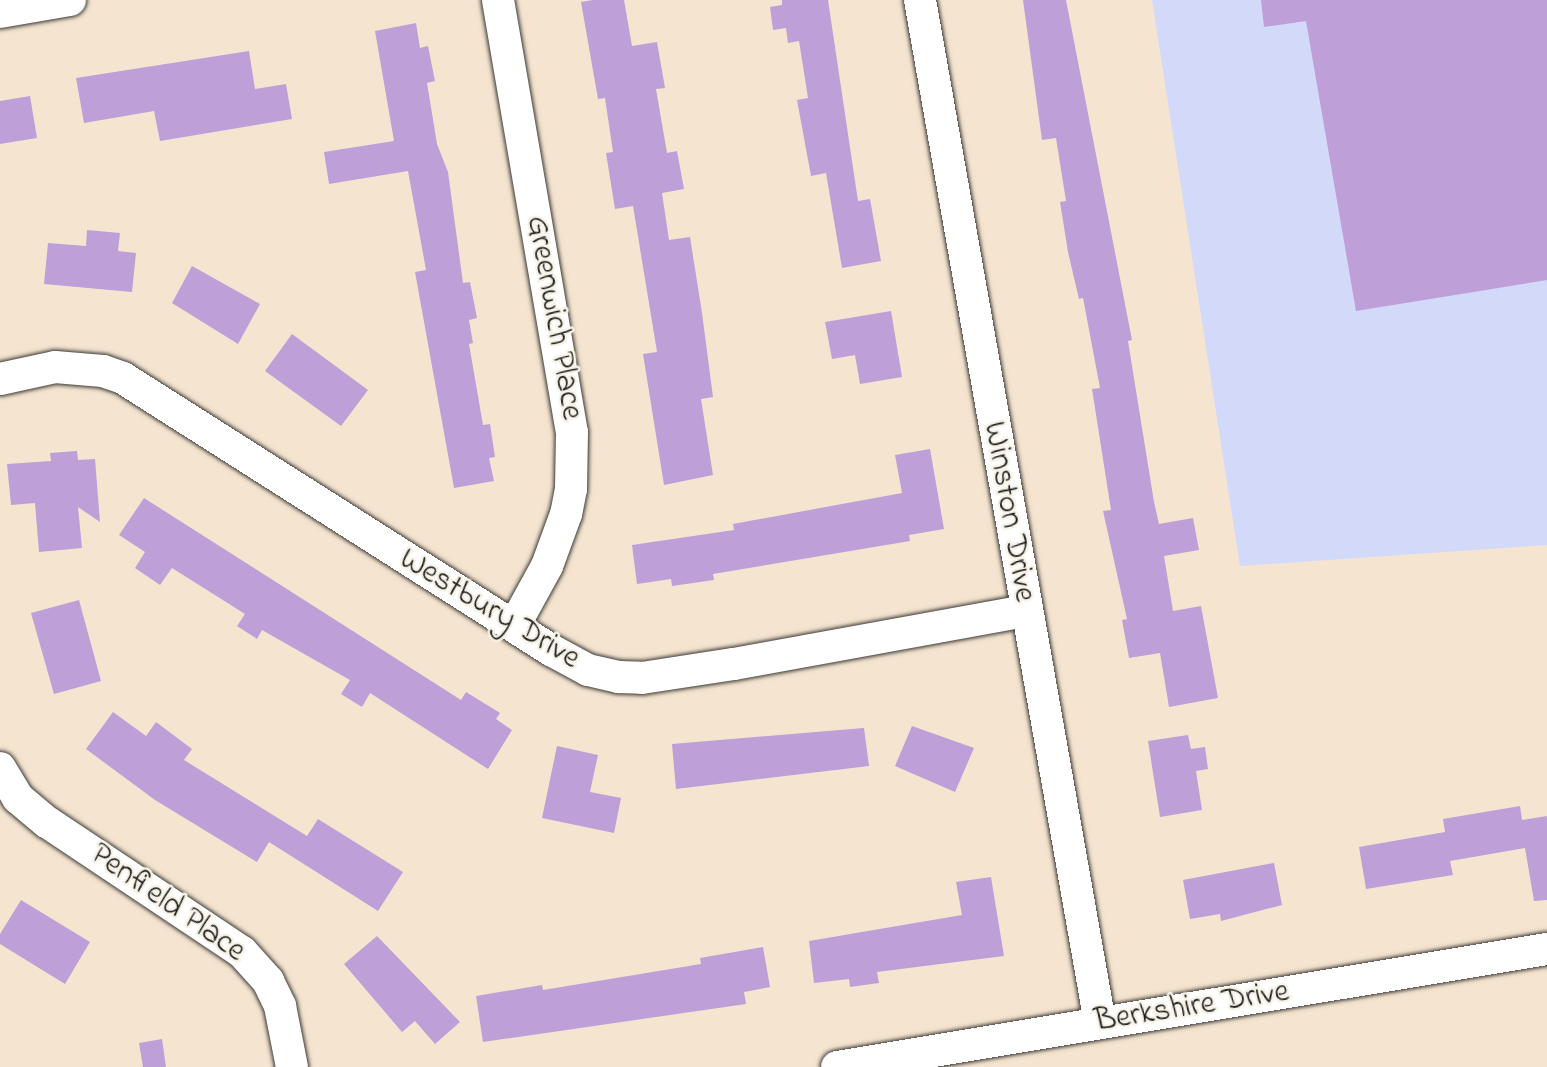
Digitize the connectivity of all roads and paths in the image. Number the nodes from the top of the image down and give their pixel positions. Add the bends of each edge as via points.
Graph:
1 (70, 0) edge
2 (498, 0) edge
3 (920, 0) edge
4 (0, 12) edge
5 (0, 379) edge
6 (1025, 611) junction
7 (514, 626) junction
8 (0, 768) edge
9 (1547, 949) edge
10 (1100, 1023) junction
11 (292, 1067) edge
12 (837, 1067) edge

1 - 4 street
2 - 7 street, Greenwich Place via 572,432 572,489 566,514 547,566
3 - 6 street, Winston Drive
5 - 7 street, Westbury Drive via 55,367 103,371 123,378
6 - 7 street, Westbury Drive via 642,678 588,670
6 - 10 street, Winston Drive
8 - 11 street, Penfield Place via 18,798 47,822 242,952 268,981 280,1006
9 - 10 street, Berkshire Drive
10 - 12 street, Berkshire Drive

